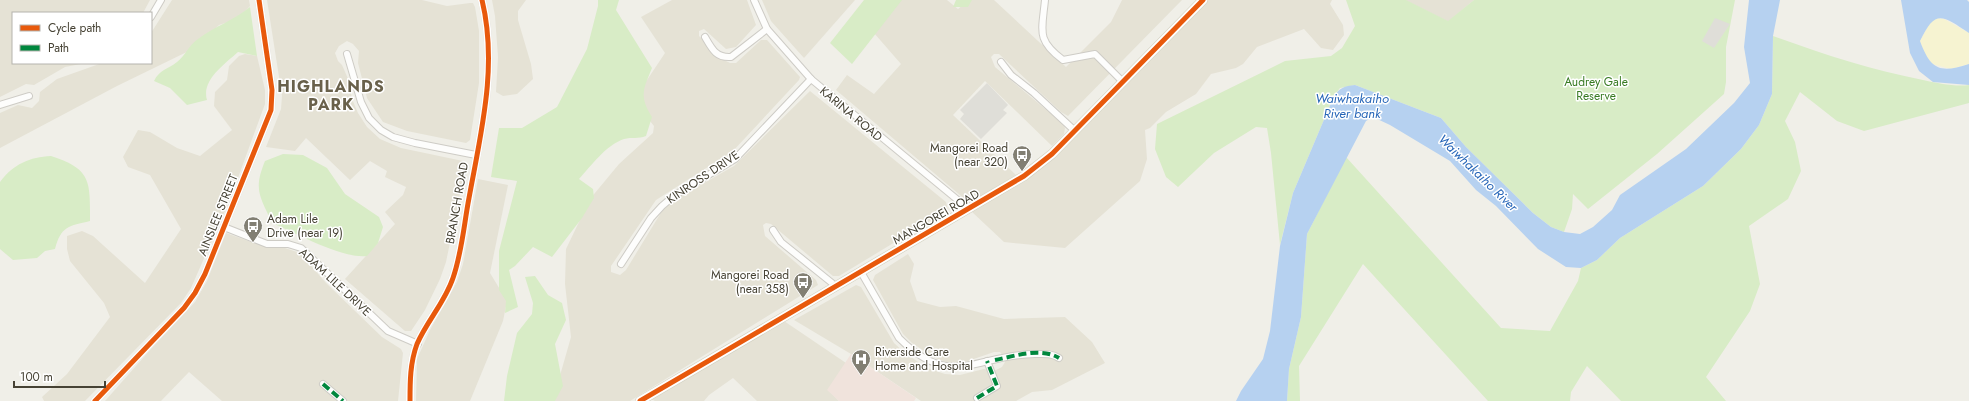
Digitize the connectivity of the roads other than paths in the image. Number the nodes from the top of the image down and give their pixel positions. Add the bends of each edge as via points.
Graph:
1 (161, 0) edge
2 (259, 0) edge
3 (482, 0) edge
4 (754, 0) edge
5 (1045, 0) edge
6 (1203, 0) edge
7 (152, 15) edge
8 (767, 29) junction
9 (705, 37) dead end
10 (347, 54) dead end
11 (1001, 62) dead end
12 (811, 79) junction
13 (1123, 82) junction
14 (29, 96) dead end
15 (0, 104) edge
16 (1075, 131) junction
17 (476, 155) junction
18 (967, 210) junction
19 (224, 227) junction
20 (773, 230) dead end
21 (621, 264) dead end
22 (860, 272) junction
23 (834, 287) junction
24 (418, 344) junction
25 (1059, 358) dead end
26 (987, 361) junction
27 (323, 384) dead end
28 (977, 398) dead end
29 (95, 401) edge
30 (343, 401) edge
31 (410, 401) edge
32 (640, 401) edge

1 - 7 street
2 - 19 street, AINSLEE STREET via 272,104
3 - 17 street, BRANCH ROAD via 490,48 488,88
4 - 8 street, KARINA ROAD
5 - 13 street via 1043,40 1052,51 1064,60 1095,54
6 - 13 street, MANGOREI ROAD
8 - 9 street via 731,57 718,55
8 - 12 street, KARINA ROAD
10 - 17 street via 361,102 370,118 382,130 392,137
11 - 16 street via 1011,75
12 - 18 street, KARINA ROAD
12 - 21 street, KINROSS DRIVE via 735,159 662,206 651,218
13 - 16 street, MANGOREI ROAD
14 - 15 street
16 - 18 street, MANGOREI ROAD via 1052,154 1024,176
17 - 24 street, BRANCH ROAD via 453,278
18 - 22 street, MANGOREI ROAD
19 - 24 street, ADAM LILE DRIVE via 267,244 288,244 301,248 388,331
19 - 29 street, AINSLEE STREET via 201,284 190,301
20 - 23 street via 782,242
22 - 23 street, MANGOREI ROAD
22 - 26 street via 892,329 907,346 934,363 949,368
23 - 32 street, MANGOREI ROAD
24 - 31 street, BRANCH ROAD via 411,367
25 - 26 street via 1052,354 1025,354
26 - 28 street via 997,386
27 - 30 street

